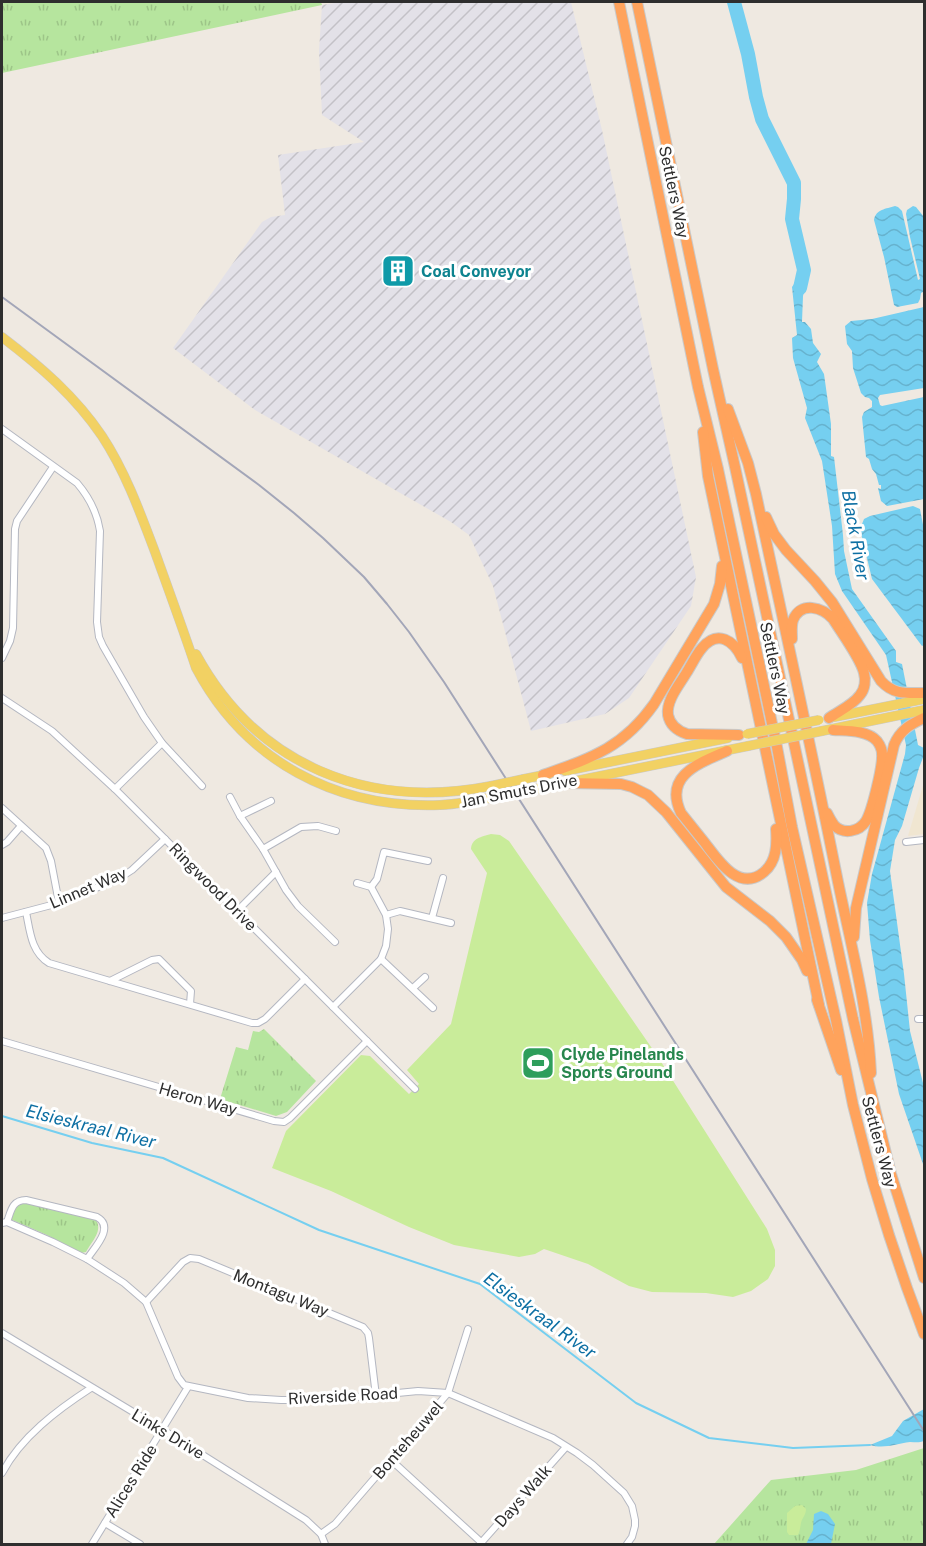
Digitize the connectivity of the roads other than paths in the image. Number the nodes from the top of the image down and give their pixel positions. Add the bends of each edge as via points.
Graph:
1 (619, 2) edge
2 (637, 2) edge
3 (2, 338) edge
4 (713, 369) junction
5 (698, 387) junction
6 (2, 429) edge
7 (53, 467) junction
8 (756, 494) junction
9 (721, 542) junction
10 (184, 633) junction
11 (2, 658) edge
12 (748, 669) junction
13 (795, 673) junction
14 (919, 696) edge
15 (2, 699) edge
16 (920, 715) edge
17 (824, 719) junction
18 (827, 730) junction
19 (743, 735) junction
20 (162, 743) junction
21 (727, 751) junction
22 (543, 775) junction
23 (565, 783) junction
24 (772, 783) junction
25 (202, 786) dead end
26 (115, 789) junction
27 (230, 797) dead end
28 (822, 798) junction
29 (271, 801) dead end
30 (2, 808) edge
31 (240, 816) junction
32 (21, 826) junction
33 (336, 831) dead end
34 (165, 839) junction
35 (924, 840) edge
36 (906, 842) dead end
37 (2, 845) edge
38 (263, 849) junction
39 (428, 861) dead end
40 (276, 872) junction
41 (443, 878) dead end
42 (357, 883) dead end
43 (371, 887) junction
44 (59, 903) junction
45 (237, 911) junction
46 (26, 912) junction
47 (386, 915) junction
48 (2, 918) edge
49 (432, 918) junction
50 (451, 923) dead end
51 (335, 942) dead end
52 (381, 959) junction
53 (854, 961) junction
54 (425, 977) dead end
55 (305, 979) junction
56 (109, 981) junction
57 (413, 988) junction
58 (190, 1005) junction
59 (819, 1005) junction
60 (333, 1007) junction
61 (433, 1008) dead end
62 (2, 1041) edge
63 (367, 1041) junction
64 (415, 1089) dead end
65 (872, 1096) junction
66 (853, 1105) junction
67 (4, 1223) edge
68 (87, 1259) junction
69 (924, 1278) edge
70 (146, 1302) junction
71 (468, 1329) dead end
72 (2, 1333) edge
73 (924, 1334) edge
74 (188, 1387) junction
75 (91, 1388) junction
76 (448, 1393) junction
77 (376, 1396) junction
78 (163, 1430) junction
79 (566, 1447) junction
80 (391, 1460) junction
81 (2, 1473) edge
82 (105, 1523) junction
83 (321, 1534) junction
84 (481, 1544) edge
85 (92, 1545) edge
86 (140, 1545) edge
87 (325, 1545) edge
88 (627, 1545) edge

1 - 5 highway, Settlers Way
2 - 4 highway, Settlers Way
3 - 10 main road, Jan Smuts Drive via 53,378 107,445 135,501
4 - 8 highway
4 - 65 highway, Settlers Way
5 - 9 highway via 708,476
5 - 66 highway, Settlers Way
6 - 7 street
7 - 11 street via 17,521 12,635
7 - 20 street via 86,493 98,518 99,638
8 - 13 highway
8 - 14 highway via 774,534 823,590 876,675 892,691
9 - 12 highway
9 - 22 highway via 722,569 714,604 644,718 601,753
10 - 22 main road, Jan Smuts Drive, bridge via 216,686 241,716 272,743 332,776 374,788 442,793
10 - 23 main road, Jan Smuts Drive, bridge via 207,688 244,734 282,764 325,786 376,801 441,805
12 - 19 highway via 733,643 724,639 710,641 697,656 668,709 672,724 683,732
12 - 24 highway
13 - 17 highway via 794,620 804,609 822,610 833,619 865,676 858,697
13 - 28 highway
14 - 17 main road, Jan Smuts Drive via 891,706
15 - 26 street, Ringwood Drive via 52,731
16 - 18 main road, Jan Smuts Drive
16 - 53 highway via 894,745 855,914
17 - 19 main road, Jan Smuts Drive, bridge
18 - 21 main road, Jan Smuts Drive, bridge
18 - 28 highway via 872,737 881,748 882,763 870,814 860,828 841,830 830,819
19 - 22 main road, Jan Smuts Drive
20 - 25 street
20 - 26 street
21 - 23 main road, Jan Smuts Drive
21 - 24 highway via 685,774 676,789 676,801 718,860 736,876 754,878 773,859 777,838
23 - 59 highway via 621,784 655,801 726,887 791,943 802,960
24 - 59 highway
26 - 34 street, Ringwood Drive
27 - 31 street
28 - 53 highway
29 - 31 street
30 - 32 street
31 - 38 street
32 - 37 street
32 - 44 street via 50,854
33 - 38 street via 301,827
34 - 44 street, Linnet Way via 118,879
34 - 45 street, Ringwood Drive
35 - 36 street
38 - 40 street
39 - 43 street via 384,852
40 - 45 street
40 - 51 street via 298,906
41 - 49 street
42 - 43 street
43 - 47 street
44 - 46 street, Linnet Way
45 - 55 street, Ringwood Drive
46 - 48 street, Linnet Way
46 - 56 street via 33,945 41,959
47 - 49 street via 400,911
47 - 52 street via 388,929
49 - 50 street
52 - 57 street
52 - 60 street
53 - 65 highway via 865,1015
54 - 57 street
55 - 58 street via 258,1023
55 - 60 street, Ringwood Drive
56 - 58 street
56 - 58 street via 159,959 191,991
57 - 61 street
59 - 66 highway
60 - 63 street, Ringwood Drive
62 - 63 street, Heron Way via 284,1122
63 - 64 street, Ringwood Drive
65 - 69 highway, Settlers Way via 891,1174
66 - 73 highway, Settlers Way via 872,1179
67 - 68 street
67 - 68 street via 21,1200 97,1217 105,1225 105,1232
68 - 70 street
70 - 74 street via 178,1377
70 - 77 street, Montagu Way via 183,1262 199,1259 363,1327 369,1338
71 - 76 street, Bonteheuwel
72 - 75 street, Links Drive
74 - 77 street, Riverside Road via 281,1400
74 - 78 street, Alices Ride
75 - 78 street, Links Drive
75 - 81 street via 36,1430
76 - 77 street, Riverside Road via 418,1391
76 - 79 street, Riverside Road
76 - 80 street, Bonteheuwel
78 - 82 street, Alices Ride
78 - 83 street, Links Drive via 306,1520
79 - 84 street, Days Walk
79 - 88 street, Riverside Road via 624,1493 635,1520
80 - 83 street, Bonteheuwel
80 - 84 street
82 - 85 street, Alices Ride
82 - 86 street
83 - 87 street

